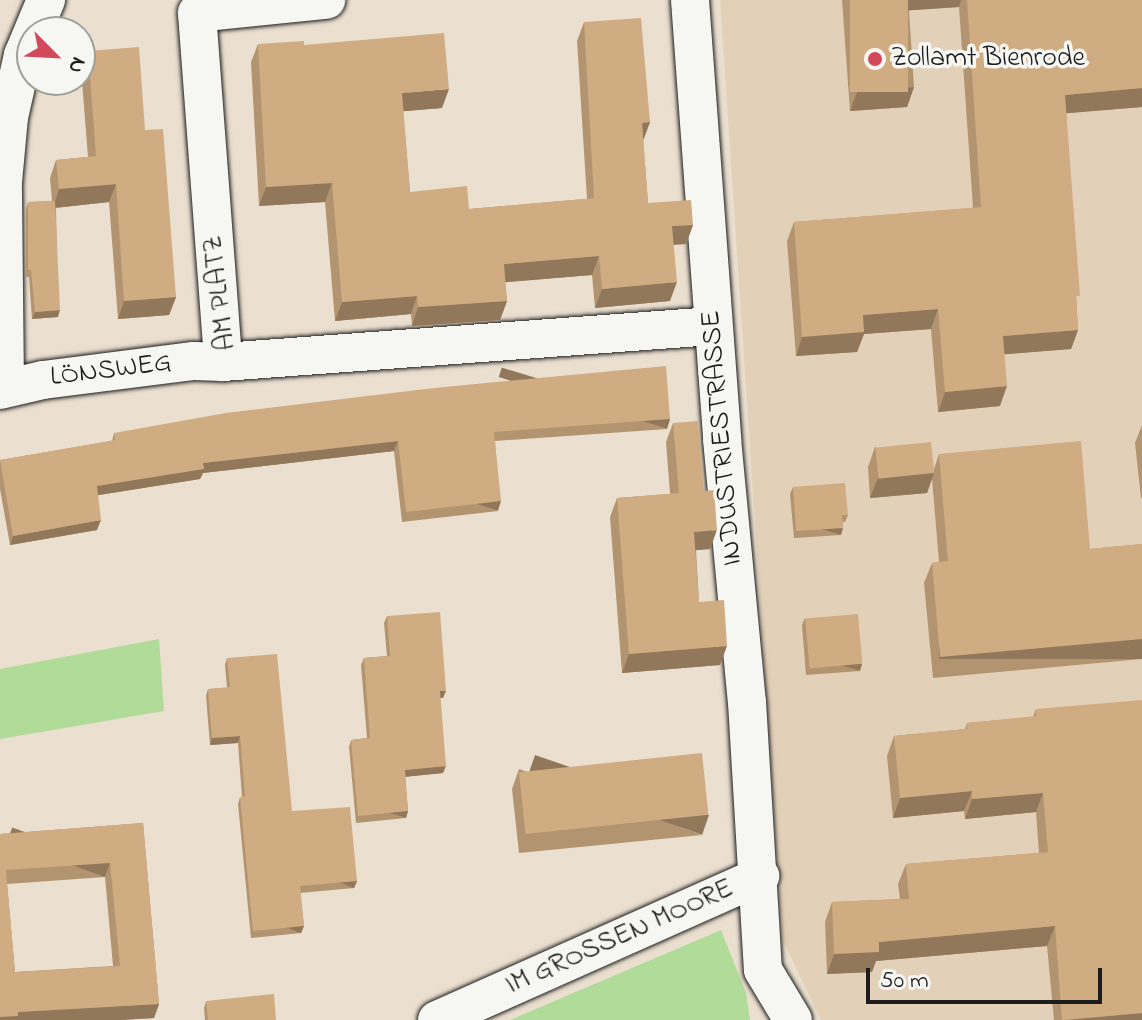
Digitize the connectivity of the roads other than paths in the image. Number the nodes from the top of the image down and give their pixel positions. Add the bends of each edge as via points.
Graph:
1 (46, 0) edge
2 (326, 0) edge
3 (690, 0) edge
4 (189, 6) edge
5 (713, 326) junction
6 (223, 362) junction
7 (2, 389) edge
8 (760, 876) junction
9 (437, 1020) edge
10 (793, 1020) edge

1 - 7 street via 23,55 9,117 3,182
2 - 4 street, AM PLATZ
3 - 5 street, INDUSTRIESTRASSE
4 - 6 street, AM PLATZ
5 - 6 street, AM PLATZ
5 - 8 street, INDUSTRIESTRASSE
6 - 7 street, LÖNSWEG via 194,361
8 - 9 street, IM GROSSEN MOORE
8 - 10 street, INDUSTRIESTRASSE via 763,970

